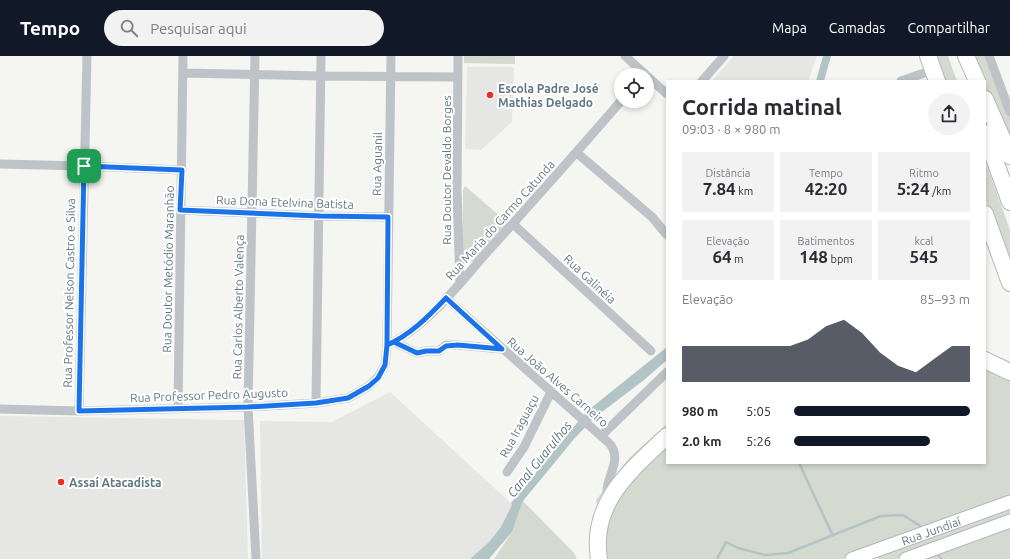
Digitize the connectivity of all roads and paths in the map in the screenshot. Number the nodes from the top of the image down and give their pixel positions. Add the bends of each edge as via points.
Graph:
1 (87, 56) edge
2 (183, 56) edge
3 (255, 56) edge
4 (321, 56) edge
5 (391, 56) edge
6 (458, 56) edge
7 (625, 56) edge
8 (724, 56) edge
9 (957, 56) edge
10 (966, 56) edge
11 (991, 56) edge
12 (638, 68) edge
13 (933, 69) edge
14 (183, 72) junction
15 (254, 74) junction
16 (321, 76) junction
17 (391, 76) junction
18 (458, 78) junction
19 (703, 80) edge
20 (904, 80) edge
21 (966, 80) edge
22 (977, 80) edge
23 (654, 82) edge
24 (666, 93) edge
25 (986, 101) edge
26 (615, 108) edge
27 (1010, 112) edge
28 (986, 136) edge
29 (577, 152) junction
30 (1010, 156) edge
31 (0, 164) edge
32 (84, 166) junction
33 (182, 170) junction
34 (1010, 202) edge
35 (180, 210) junction
36 (251, 213) junction
37 (320, 216) junction
38 (388, 217) junction
39 (986, 217) edge
40 (513, 224) junction
41 (666, 234) edge
42 (460, 283) junction
43 (1010, 283) edge
44 (446, 298) junction
45 (390, 344) junction
46 (502, 349) junction
47 (651, 351) dead end
48 (986, 360) edge
49 (1010, 372) edge
50 (666, 373) edge
51 (551, 392) junction
52 (316, 403) junction
53 (248, 407) junction
54 (0, 409) edge
55 (178, 409) junction
56 (79, 411) junction
57 (601, 436) junction
58 (666, 437) edge
59 (507, 472) dead end
60 (609, 500) junction
61 (1010, 502) edge
62 (1010, 521) edge
63 (256, 559) edge
64 (599, 559) edge
65 (852, 559) edge
66 (906, 559) edge

1 - 32 street, Rua Professor Nelson Castro e Silva
2 - 14 street, Rua Doutor Metódio Maranhão
3 - 15 street, Rua Carlos Alberto Valença
4 - 16 street
5 - 17 street, Rua Aguanil
6 - 18 street, Rua Doutor Devaldo Borges
7 - 12 street
8 - 19 street
9 - 21 highway
10 - 22 highway
11 - 27 street
13 - 20 street
14 - 15 street
14 - 33 street, Rua Doutor Metódio Maranhão
15 - 16 street
15 - 36 street, Rua Carlos Alberto Valença
16 - 17 street
16 - 37 street
17 - 18 street
17 - 38 street, Rua Aguanil
18 - 42 street, Rua Doutor Devaldo Borges via 457,191
23 - 24 street
25 - 30 highway
26 - 29 street, Rua Maria do Carmo Catunda
28 - 34 highway
29 - 40 street, Rua Maria do Carmo Catunda
29 - 41 street via 652,217
31 - 32 street
32 - 33 street
32 - 56 street, Rua Professor Nelson Castro e Silva
33 - 35 street, Rua Doutor Metódio Maranhão
35 - 36 street, Rua Dona Etelvina Batista
35 - 55 street, Rua Doutor Metódio Maranhão
36 - 37 street, Rua Dona Etelvina Batista
36 - 53 street, Rua Carlos Alberto Valença
37 - 38 street, Rua Dona Etelvina Batista
37 - 52 street
38 - 45 street, Rua Aguanil
39 - 43 highway
40 - 42 street, Rua Maria do Carmo Catunda
40 - 47 street, Rua Galinéia
42 - 44 street, Rua Maria do Carmo Catunda
44 - 45 street, Rua Maria do Carmo Catunda via 430,315
44 - 46 street, Rua João Alves Carneiro
45 - 46 street via 417,353 439,351 446,346 458,345
45 - 52 street, Rua Professor Pedro Augusto via 385,365 378,378 369,386 348,398
46 - 51 street, Rua João Alves Carneiro
48 - 49 highway
50 - 57 street
51 - 57 street, Rua João Alves Carneiro
51 - 59 street, Rua Iraguaçu via 524,447
52 - 53 street, Rua Professor Pedro Augusto
53 - 55 street, Rua Professor Pedro Augusto
53 - 63 street, Rua Carlos Alberto Valença
54 - 56 street, Rua Professor Pedro Augusto
55 - 56 street, Rua Professor Pedro Augusto
57 - 60 street, Rua João Alves Carneiro via 615,452 615,463 607,485 606,493
58 - 60 highway via 634,469
60 - 64 highway via 598,532
61 - 65 main road, Rua Jundiaí
62 - 66 main road, Rua Jundiaí

